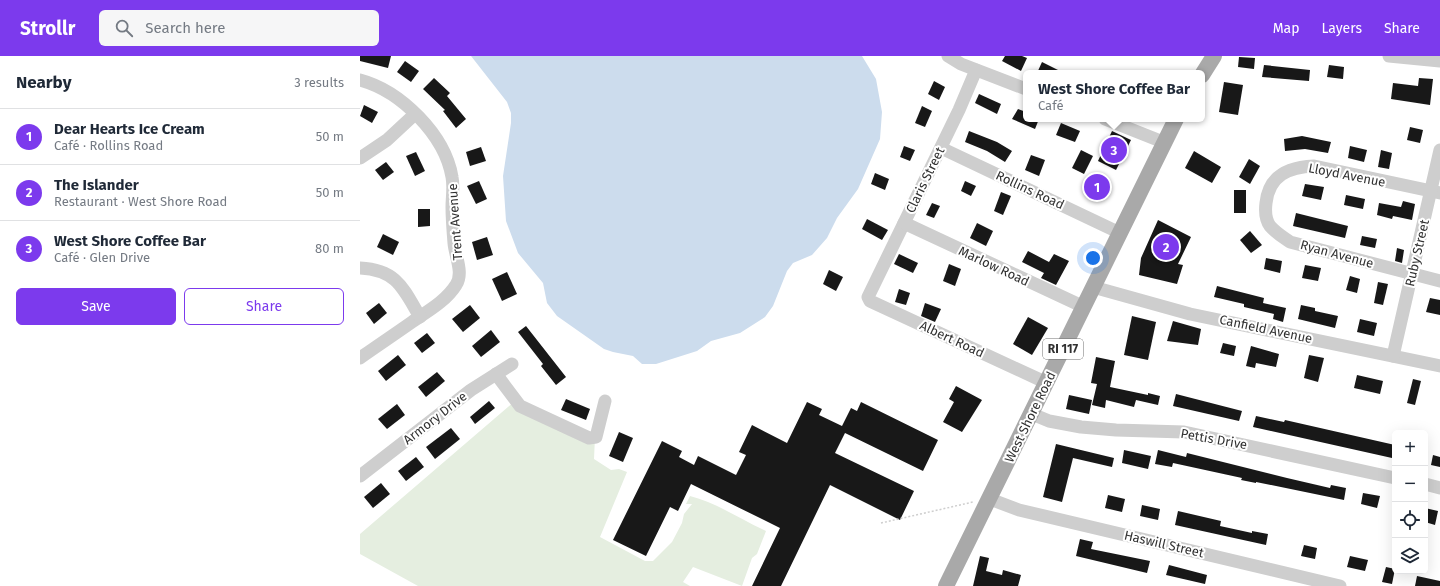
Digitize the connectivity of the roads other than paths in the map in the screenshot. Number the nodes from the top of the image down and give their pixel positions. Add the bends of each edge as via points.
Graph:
1 (948, 56) edge
2 (1214, 56) edge
3 (1389, 56) edge
4 (1440, 61) edge
5 (976, 70) junction
6 (1205, 71) edge
7 (360, 80) edge
8 (1023, 88) edge
9 (415, 114) junction
10 (1113, 122) edge
11 (1174, 122) edge
12 (1163, 142) junction
13 (941, 148) junction
14 (1440, 150) edge
15 (360, 158) edge
16 (1436, 192) edge
17 (1267, 195) joint
18 (904, 223) junction
19 (1120, 233) junction
20 (360, 268) edge
21 (1412, 274) junction
22 (1440, 281) edge
23 (1093, 287) junction
24 (871, 289) joint
25 (1084, 307) junction
26 (420, 317) junction
27 (1393, 356) junction
28 (360, 358) edge
29 (512, 364) dead end
30 (1440, 366) edge
31 (496, 374) junction
32 (1047, 383) junction
33 (605, 400) dead end
34 (1032, 414) junction
35 (360, 476) edge
36 (1392, 477) edge
37 (1428, 485) edge
38 (1440, 488) edge
39 (990, 499) junction
40 (946, 586) edge
41 (1340, 586) edge

1 - 5 street
2 - 6 main road
3 - 4 street
5 - 8 street
5 - 13 street, Claris Street
7 - 9 street, Trent Avenue via 390,92
9 - 15 street via 387,140
9 - 26 street, Trent Avenue via 442,147 452,176 454,246 459,274 452,292
10 - 12 street
11 - 12 main road, West Shore Road / RI 117
12 - 19 main road, West Shore Road / RI 117
13 - 18 street, Claris Street
13 - 19 street, Rollins Road
14 - 16 street, Ruby Street
16 - 17 street, Lloyd Avenue via 1314,166 1301,166 1278,177 1270,186
16 - 21 street, Ruby Street
17 - 21 street, Ryan Avenue via 1266,219 1279,235 1290,242
18 - 24 street, Claris Street
18 - 25 street, Marlow Road
19 - 23 main road, West Shore Road / RI 117
20 - 26 street via 380,270 395,279
21 - 22 street, Ryan Avenue
21 - 27 street, Ruby Street
23 - 25 main road, West Shore Road / RI 117
23 - 27 street, Canfield Avenue via 1190,314
24 - 32 street, Albert Road via 868,297 870,301
25 - 32 main road, West Shore Road / RI 117
26 - 28 street, Trent Avenue
27 - 30 street, Canfield Avenue
29 - 31 street, Armory Drive
31 - 33 street via 520,406 589,438 596,437
31 - 35 street, Armory Drive via 471,390
32 - 34 main road, West Shore Road / RI 117
34 - 36 street, Pettis Drive via 1049,421 1080,427 1184,432
34 - 39 main road, West Shore Road / RI 117
37 - 38 street
39 - 40 main road, West Shore Road / RI 117
39 - 41 street, Haswill Street via 1019,510

